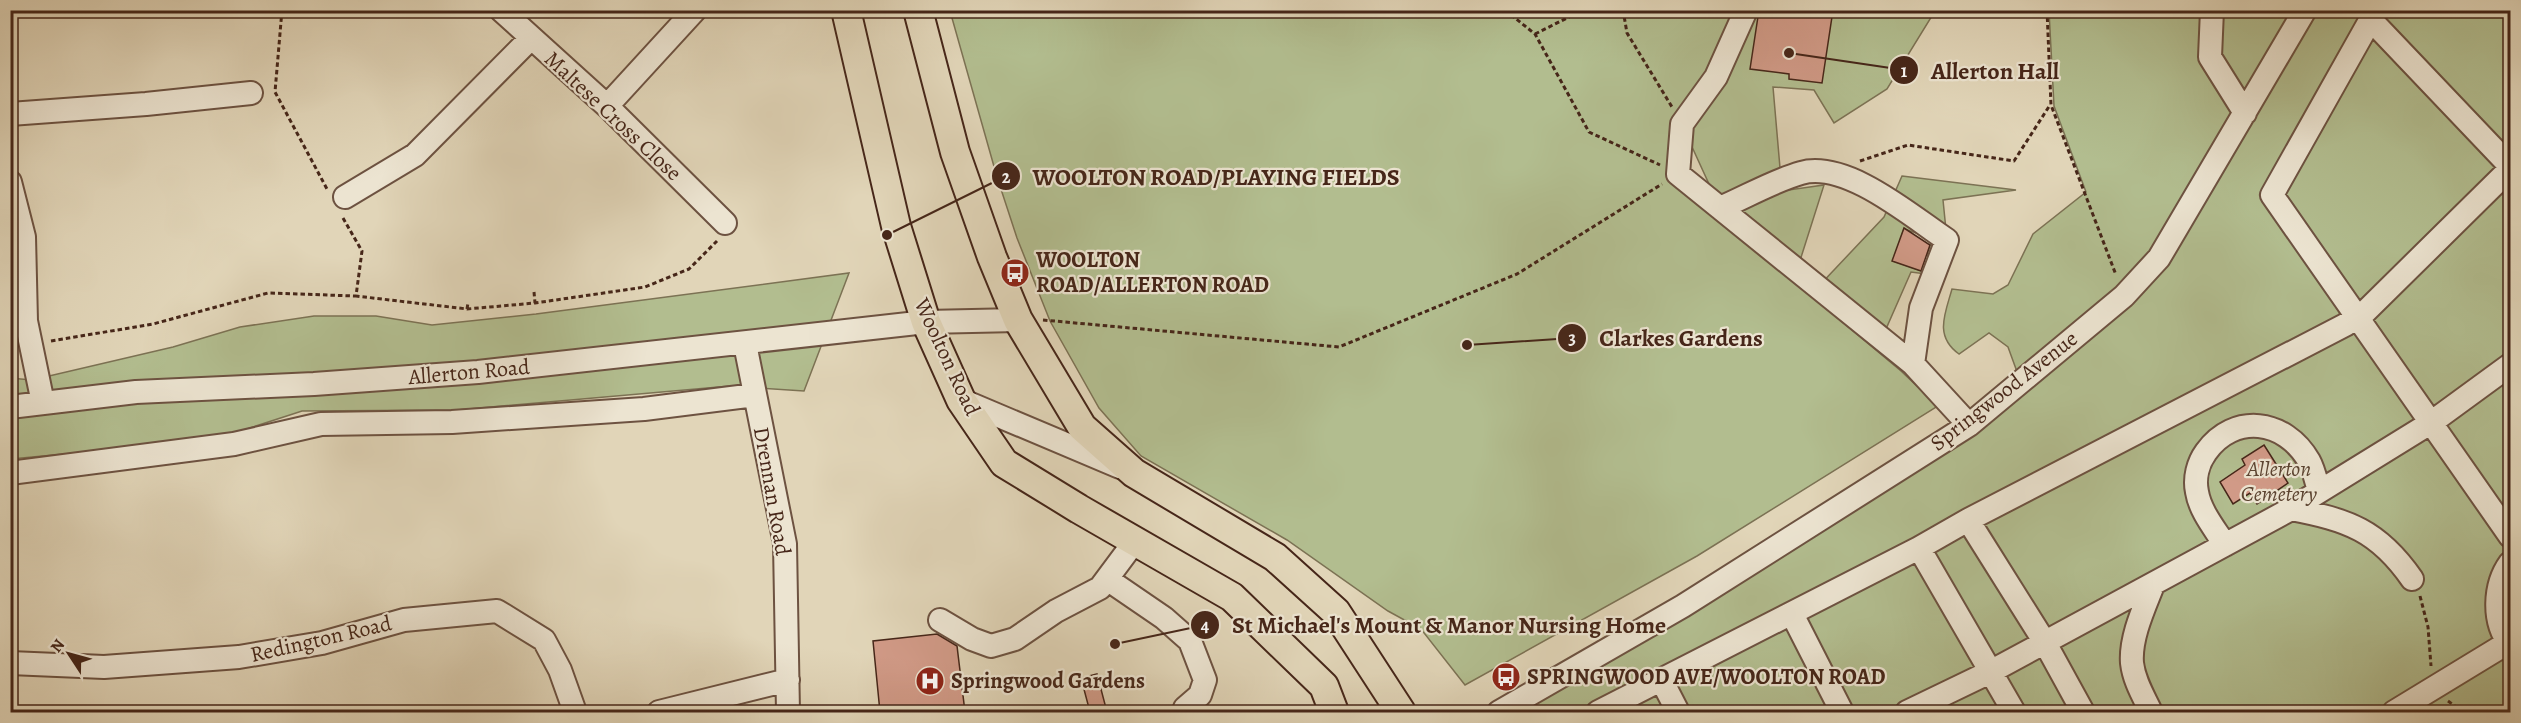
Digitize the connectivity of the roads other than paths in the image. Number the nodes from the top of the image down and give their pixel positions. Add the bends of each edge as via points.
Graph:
1 (501, 10) edge
2 (695, 10) edge
3 (846, 10) edge
4 (918, 10) edge
5 (1746, 10) edge
6 (2212, 10) edge
7 (2305, 10) edge
8 (2374, 15) edge
9 (530, 39) junction
10 (251, 93) dead end
11 (607, 106) junction
12 (2245, 113) junction
13 (10, 114) edge
14 (2511, 167) edge
15 (10, 182) edge
16 (340, 200) road end
17 (1720, 208) junction
18 (725, 223) road end
19 (2356, 318) junction
20 (1018, 320) junction
21 (926, 322) junction
22 (745, 344) junction
23 (1913, 364) junction
24 (2511, 364) edge
25 (755, 395) junction
26 (2205, 398) junction
27 (961, 400) junction
28 (43, 403) junction
29 (10, 407) edge
30 (2432, 422) junction
31 (1969, 425) junction
32 (2224, 432) junction
33 (10, 472) edge
34 (1134, 473) junction
35 (2319, 491) junction
36 (2291, 509) junction
37 (1968, 520) junction
38 (2511, 536) edge
39 (1135, 541) junction
40 (2225, 545) junction
41 (1919, 548) junction
42 (2511, 563) edge
43 (1107, 579) junction
44 (2412, 579) road end
45 (2152, 585) junction
46 (1792, 614) junction
47 (940, 620) dead end
48 (2044, 641) junction
49 (2510, 643) edge
50 (10, 663) edge
51 (1990, 672) junction
52 (789, 680) junction
53 (1662, 681) junction
54 (1185, 708) dead end
55 (575, 712) edge
56 (660, 712) edge
57 (788, 712) edge
58 (1334, 712) edge
59 (1401, 712) edge
60 (1499, 712) edge
61 (1598, 712) edge
62 (1678, 712) edge
63 (1842, 712) edge
64 (1907, 712) edge
65 (2014, 712) edge
66 (2083, 712) edge
67 (2151, 712) edge
68 (2394, 712) edge

1 - 9 street, Maltese Cross Close
2 - 11 street
3 - 21 main road, Woolton Road via 896,226
4 - 20 main road via 955,152
5 - 17 street via 1716,77 1682,124 1678,174
6 - 12 street via 2210,57
7 - 12 street, Springwood Avenue
8 - 14 street
8 - 19 street via 2272,195
9 - 11 street, Maltese Cross Close
9 - 16 street via 415,155
10 - 13 street
11 - 18 street, Maltese Cross Close
12 - 31 street, Springwood Avenue via 2159,258 2124,296
14 - 19 street
15 - 28 street via 24,237 26,321
17 - 23 street
17 - 23 street via 1802,173 1830,171 1870,189 1947,240 1921,308
19 - 26 street
19 - 30 street
20 - 21 street, Allerton Road
20 - 34 main road via 1082,427
21 - 22 street, Allerton Road
21 - 27 main road, Woolton Road
22 - 25 street, Drennan Road
22 - 28 street, Allerton Road via 478,372 136,392
23 - 31 street
24 - 30 street
25 - 33 street, Allerton Road via 645,409 452,422 321,424 234,444
25 - 52 street, Drennan Road via 785,544
26 - 32 street
26 - 37 street
27 - 34 street
27 - 39 main road, Woolton Road via 1004,463
28 - 29 street, Allerton Road
30 - 35 street
30 - 38 street
31 - 60 street, Springwood Avenue via 1683,606
32 - 35 street via 2254,424 2284,435 2308,459
32 - 40 street via 2203,457 2196,483 2201,506
34 - 59 main road via 1275,557 1336,612
35 - 36 street
36 - 40 street
36 - 44 street via 2319,514 2368,533 2398,558
37 - 41 street
37 - 48 street
39 - 43 street
39 - 58 main road, Woolton Road via 1232,597 1324,686
40 - 45 street
41 - 46 street
41 - 51 street
42 - 49 street via 2500,584 2497,603 2500,623
43 - 47 street via 1100,588 1056,611 1016,639 991,646
43 - 54 street via 1190,640 1205,680 1200,694
45 - 48 street
45 - 67 street via 2134,642 2132,662
46 - 53 street
46 - 63 street
48 - 51 street
48 - 66 street
49 - 68 street
50 - 55 street, Redington Road via 104,666 239,657 322,643 404,620 497,611 544,640
51 - 64 street
51 - 65 street
52 - 56 street
52 - 57 street, Drennan Road
53 - 61 street
53 - 62 street

